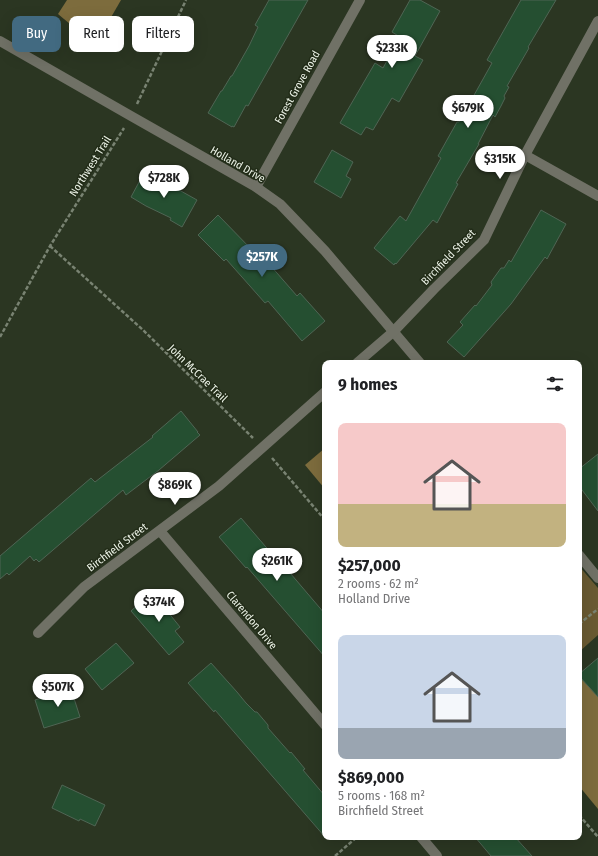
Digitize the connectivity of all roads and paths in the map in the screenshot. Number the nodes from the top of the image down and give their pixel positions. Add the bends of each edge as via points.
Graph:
1 (186, 0) edge
2 (360, 0) edge
3 (598, 21) edge
4 (0, 41) edge
5 (131, 116) junction
6 (525, 155) junction
7 (256, 186) junction
8 (598, 196) edge
9 (50, 246) junction
10 (393, 332) junction
11 (0, 336) edge
12 (360, 360) edge
13 (417, 360) edge
14 (322, 395) edge
15 (263, 447) junction
16 (322, 516) edge
17 (160, 531) junction
18 (582, 559) edge
19 (598, 578) edge
20 (598, 610) edge
21 (582, 622) edge
22 (38, 633) dead end
23 (322, 721) edge
24 (582, 818) edge
25 (598, 837) edge
26 (354, 840) edge
27 (424, 840) edge
28 (335, 856) edge
29 (437, 856) edge

1 - 5 path, Northwest Trail
2 - 7 street, Forest Grove Road
3 - 6 street, Birchfield Street
4 - 5 street, Holland Drive
5 - 7 street, Holland Drive
5 - 9 path, Northwest Trail
6 - 8 street
6 - 10 street, Birchfield Street via 484,240
7 - 10 street, Holland Drive via 280,204 315,241
9 - 11 path, Northwest Trail
9 - 15 path, John McCrae Trail via 143,330
10 - 12 street, Birchfield Street
10 - 13 street, Holland Drive
14 - 15 street, Birchfield Street
15 - 16 path, John McCrae Trail
15 - 17 street, Birchfield Street via 219,486
17 - 22 street, Birchfield Street via 84,588
17 - 23 street, Clarendon Drive
18 - 19 street
20 - 21 path
24 - 25 path
26 - 28 path
27 - 29 street

